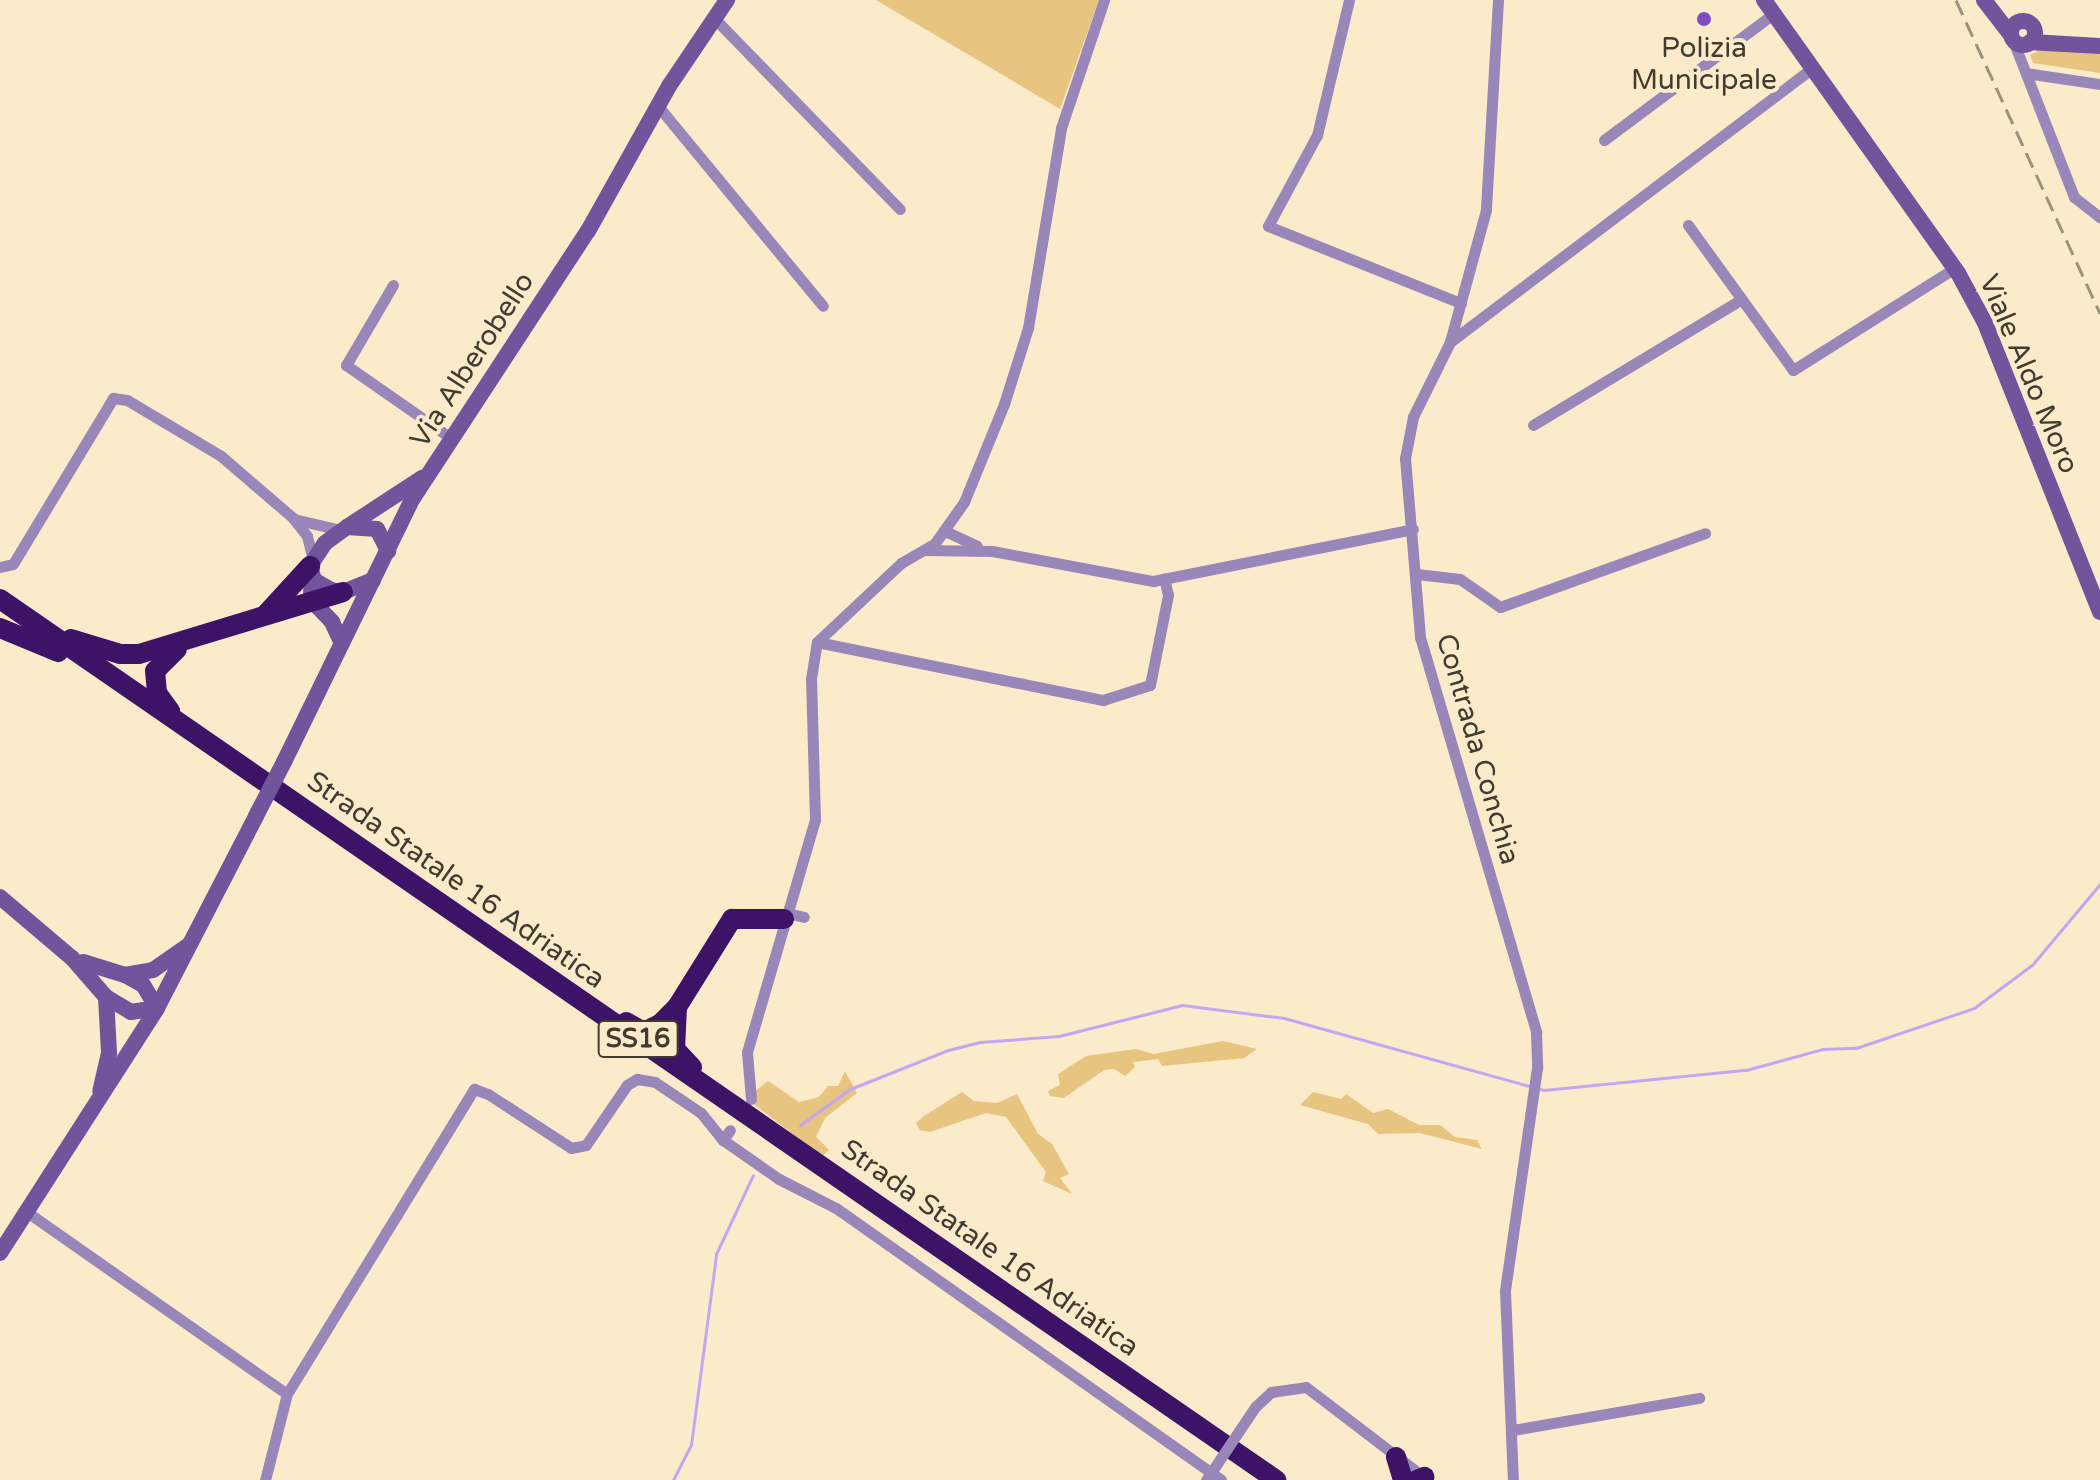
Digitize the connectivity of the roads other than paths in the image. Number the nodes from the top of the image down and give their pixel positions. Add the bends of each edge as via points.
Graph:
1 (727, 0) edge
2 (1104, 0) edge
3 (1349, 0) edge
4 (1498, 0) edge
5 (1986, 0) edge
6 (1764, 5) edge
7 (715, 19) junction
8 (2022, 34) junction
9 (2100, 46) edge
10 (1811, 69) junction
11 (2026, 73) junction
12 (2100, 84) edge
13 (658, 106) junction
14 (1604, 140) dead end
15 (900, 209) dead end
16 (2100, 217) edge
17 (1688, 225) dead end
18 (1955, 268) junction
19 (393, 285) dead end
20 (1740, 300) junction
21 (1461, 303) junction
22 (823, 306) dead end
23 (1450, 342) junction
24 (1533, 425) dead end
25 (452, 439) junction
26 (430, 473) junction
27 (293, 518) junction
28 (954, 520) junction
29 (344, 528) junction
30 (1413, 529) junction
31 (943, 533) junction
32 (1705, 533) dead end
33 (962, 545) junction
34 (923, 550) junction
35 (388, 551) junction
36 (0, 567) edge
37 (312, 567) junction
38 (1417, 574) junction
39 (1164, 578) junction
40 (373, 580) junction
41 (343, 592) junction
42 (0, 599) edge
43 (313, 602) junction
44 (2100, 612) edge
45 (0, 613) edge
46 (261, 618) junction
47 (37, 624) junction
48 (0, 628) edge
49 (817, 642) junction
50 (187, 643) junction
51 (342, 643) junction
52 (58, 652) junction
53 (178, 721) junction
54 (0, 897) edge
55 (793, 917) junction
56 (191, 944) junction
57 (72, 958) junction
58 (125, 975) junction
59 (545, 975) junction
60 (106, 997) junction
61 (677, 1007) junction
62 (157, 1008) junction
63 (97, 1104) junction
64 (744, 1104) junction
65 (27, 1212) junction
66 (0, 1253) edge
67 (287, 1394) junction
68 (1699, 1398) dead end
69 (1513, 1430) junction
70 (1396, 1457) joint
71 (1513, 1474) edge
72 (1269, 1479) edge
73 (1419, 1479) edge
74 (265, 1480) edge
75 (1206, 1480) edge
76 (1221, 1480) edge
77 (1505, 1480) edge

1 - 7 main road, Via Alberobello
2 - 28 street via 1061,128 1028,328 1004,404
3 - 21 street via 1317,135 1268,226
4 - 21 street, Contrada Conchia via 1488,197
5 - 8 main road
6 - 10 main road, Viale Aldo Moro
6 - 14 street
7 - 13 main road, Via Alberobello
7 - 15 street
8 - 9 main road via 2071,46
8 - 11 street
10 - 18 main road, Viale Aldo Moro
10 - 23 street
11 - 12 street
11 - 16 street via 2074,197
13 - 22 street
13 - 25 main road, Via Alberobello via 588,231
17 - 20 street
18 - 20 street via 1793,370
18 - 44 main road, Viale Aldo Moro via 1985,323
19 - 25 street via 346,365
20 - 24 street
21 - 23 street, Contrada Conchia
23 - 30 street, Contrada Conchia via 1413,417 1405,458
25 - 26 main road, Via Alberobello
26 - 29 main road
26 - 35 main road, Via Alberobello
27 - 29 street
27 - 36 street via 221,456 127,400 113,398 13,564
27 - 37 street via 307,536
28 - 31 street
28 - 33 street
29 - 35 main road via 377,529
29 - 37 main road
30 - 38 street, Contrada Conchia
30 - 39 street
31 - 33 street
31 - 34 street
32 - 38 street via 1500,607 1460,579
33 - 34 street
33 - 39 street via 1127,578
34 - 49 street via 838,617
35 - 40 main road, Via Alberobello
37 - 41 main road via 323,586
37 - 43 main road
37 - 46 highway
38 - 69 street, Contrada Conchia via 1420,637 1536,1032 1537,1068 1505,1291
39 - 49 street via 1168,595 1150,685 1103,700
40 - 41 main road
40 - 51 main road, Via Alberobello
41 - 43 highway
42 - 47 highway, Strada Statale 16 Adriatica / SS16
43 - 46 highway
43 - 51 main road
45 - 52 highway, Strada Statale 16 Adriatica / SS16
46 - 50 highway
47 - 50 highway via 120,654
47 - 53 highway, Strada Statale 16 Adriatica / SS16
48 - 52 highway
49 - 55 street via 811,679 815,820
50 - 53 highway via 165,657 154,681
51 - 56 main road, Via Alberobello, bridge
52 - 72 highway, Strada Statale 16 Adriatica / SS16
53 - 59 highway, Strada Statale 16 Adriatica / SS16
54 - 57 main road
55 - 61 highway via 732,919
55 - 64 street via 747,1052
56 - 58 main road via 153,970
56 - 62 main road, Via Alberobello
57 - 58 main road
57 - 60 main road
58 - 62 main road via 143,985
59 - 61 highway via 571,983 644,1032
59 - 64 highway, Strada Statale 16 Adriatica / SS16
60 - 62 main road via 131,1012
60 - 63 main road via 109,1053
61 - 64 highway via 674,1031 681,1059
62 - 63 main road, Via Alberobello
63 - 65 main road, Via Alberobello
64 - 72 highway, Strada Statale 16 Adriatica / SS16
65 - 66 main road, Via Alberobello
65 - 67 street
67 - 74 street
67 - 76 street via 474,1089 571,1148 586,1145 627,1085 637,1079 655,1082 701,1113 779,1179 836,1208
68 - 69 street
69 - 71 street, Contrada Conchia
70 - 73 highway
70 - 75 street, bridge via 1306,1387 1271,1392
71 - 77 street, Contrada Conchia

